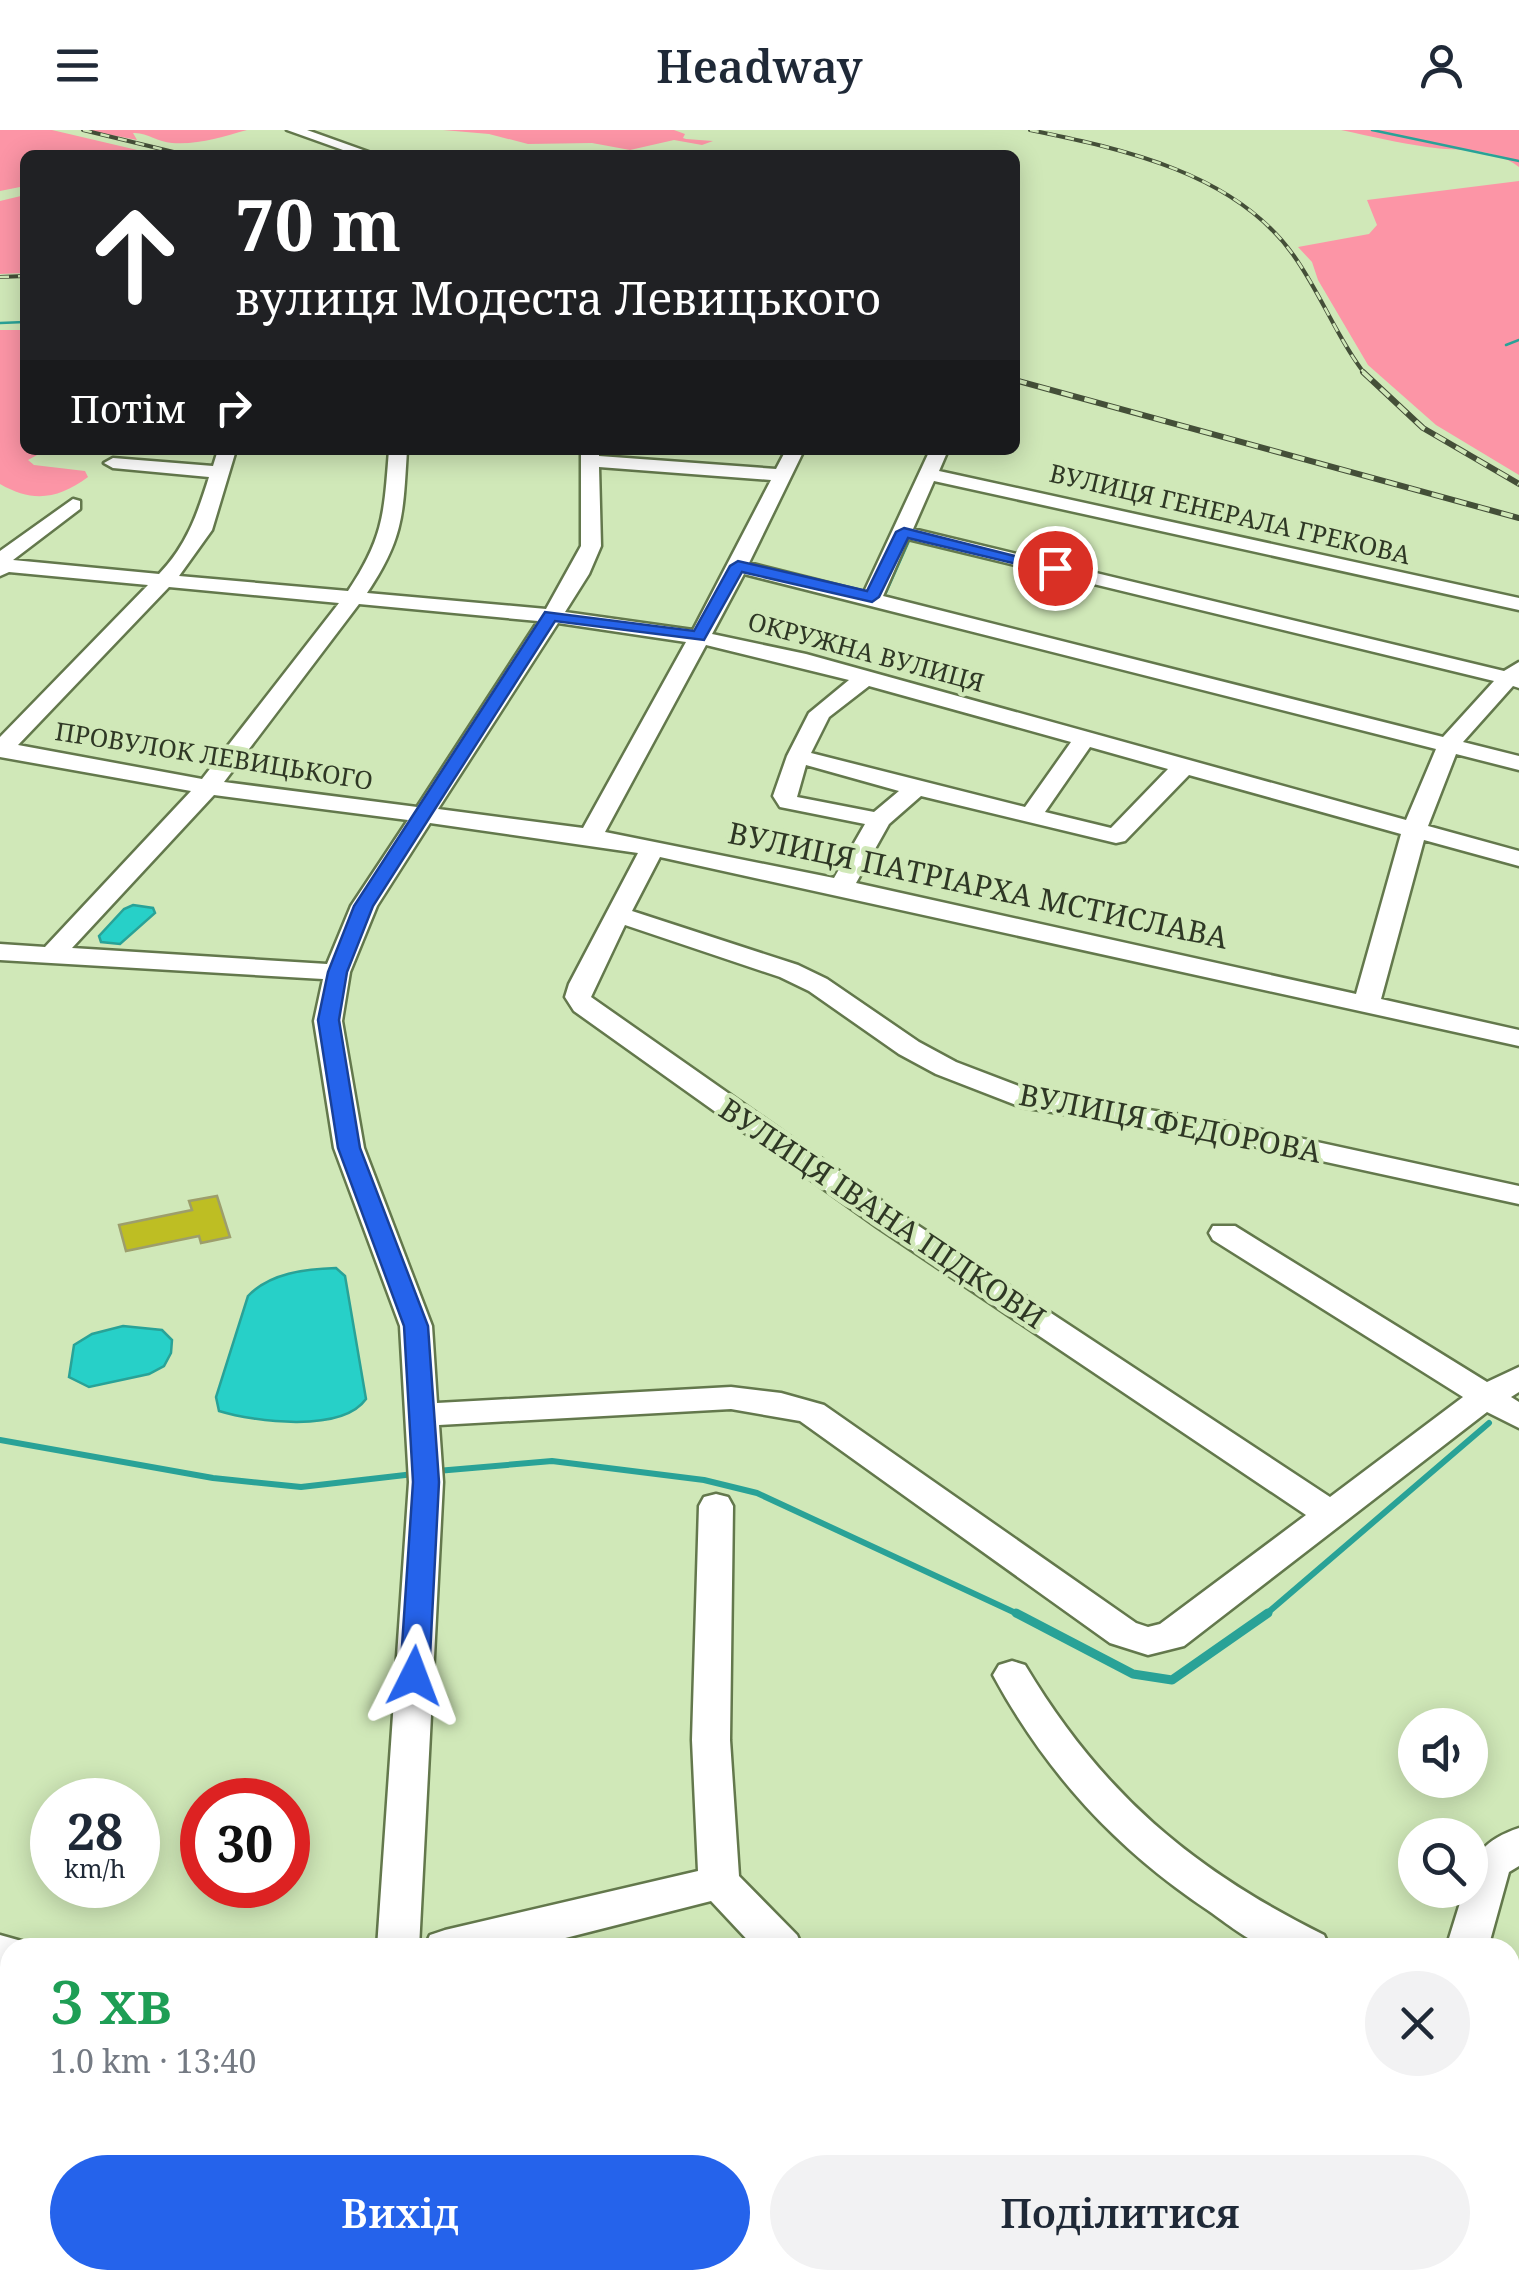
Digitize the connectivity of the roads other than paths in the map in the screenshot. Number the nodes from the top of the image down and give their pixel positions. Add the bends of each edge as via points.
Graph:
1 (294, 130) edge
2 (355, 150) edge
3 (225, 455) edge
4 (398, 455) edge
5 (590, 455) edge
6 (792, 455) edge
7 (936, 455) edge
8 (113, 464) dead end
9 (218, 472) junction
10 (929, 474) junction
11 (782, 475) junction
12 (73, 506) dead end
13 (904, 532) junction
14 (738, 566) junction
15 (1, 567) edge
16 (165, 580) junction
17 (872, 597) junction
18 (353, 598) junction
19 (1519, 604) edge
20 (550, 616) junction
21 (699, 637) junction
22 (1516, 676) edge
23 (864, 678) junction
24 (1084, 740) junction
25 (1449, 744) junction
26 (1, 748) edge
27 (798, 756) junction
28 (1519, 763) edge
29 (1184, 766) junction
30 (208, 786) junction
31 (916, 788) junction
32 (1031, 815) junction
33 (420, 817) junction
34 (879, 820) junction
35 (1414, 831) junction
36 (590, 836) junction
37 (652, 848) junction
38 (1519, 858) edge
39 (841, 886) junction
40 (619, 915) junction
41 (0, 952) edge
42 (51, 956) junction
43 (338, 972) junction
44 (1366, 1004) junction
45 (1519, 1038) edge
46 (1519, 1195) edge
47 (1224, 1233) dead end
48 (1519, 1378) edge
49 (1485, 1397) junction
50 (424, 1415) junction
51 (1519, 1416) edge
52 (716, 1506) dead end
53 (1331, 1515) junction
54 (1012, 1675) dead end
55 (1519, 1844) edge
56 (719, 1882) junction
57 (399, 1938) edge
58 (490, 1938) edge
59 (772, 1938) edge
60 (1288, 1938) edge
61 (1471, 1938) edge

1 - 2 street
3 - 9 street
4 - 18 street via 393,526
5 - 11 street
5 - 20 street via 592,546
6 - 11 street
7 - 10 street
8 - 9 street
9 - 16 street via 202,530
10 - 13 street
10 - 19 street, ВУЛИЦЯ ГЕНЕРАЛА ГРЕКОВА
11 - 14 street
12 - 15 street via 13,550
13 - 17 street
13 - 22 street
14 - 17 street
14 - 21 street
15 - 16 street, ОКРУЖНА ВУЛИЦЯ
16 - 18 street, ОКРУЖНА ВУЛИЦЯ
16 - 26 street
17 - 25 street
18 - 20 street, ОКРУЖНА ВУЛИЦЯ
18 - 30 street
20 - 21 street, ОКРУЖНА ВУЛИЦЯ
20 - 33 street
21 - 23 street, ОКРУЖНА ВУЛИЦЯ
21 - 36 street
22 - 25 street
23 - 24 street, ОКРУЖНА ВУЛИЦЯ
23 - 27 street via 820,713
24 - 29 street, ОКРУЖНА ВУЛИЦЯ
24 - 32 street
25 - 28 street
25 - 35 street
26 - 30 street, ПРОВУЛОК ЛЕВИЦЬКОГО
27 - 31 street
27 - 34 street via 788,802
29 - 32 street via 1116,836
29 - 35 street, ОКРУЖНА ВУЛИЦЯ
30 - 33 street, ПРОВУЛОК ЛЕВИЦЬКОГО
30 - 42 street
31 - 32 street
31 - 34 street
33 - 36 street, ВУЛИЦЯ ПАТРІАРХА МСТИСЛАВА
33 - 43 street via 364,906
34 - 39 street
35 - 38 street, ОКРУЖНА ВУЛИЦЯ
35 - 44 street
36 - 37 street, ВУЛИЦЯ ПАТРІАРХА МСТИСЛАВА
37 - 39 street, ВУЛИЦЯ ПАТРІАРХА МСТИСЛАВА
37 - 40 street, ВУЛИЦЯ ІВАНА ПІДКОВИ
39 - 44 street, ВУЛИЦЯ ПАТРІАРХА МСТИСЛАВА
40 - 46 street, ВУЛИЦЯ ФЕДОРОВА via 789,971 934,1061 1031,1101 1220,1130
40 - 53 street, ВУЛИЦЯ ІВАНА ПІДКОВИ via 582,984 583,1005 888,1220
41 - 42 street
42 - 43 street
43 - 50 street via 328,1020 336,1087 349,1148 416,1326
44 - 45 street, ВУЛИЦЯ ПАТРІАРХА МСТИСЛАВА
47 - 49 street
48 - 49 street
49 - 51 street
49 - 53 street
50 - 53 street via 731,1398 812,1413 1123,1632 1148,1640 1171,1636
50 - 57 street
52 - 56 street via 711,1740
54 - 60 street via 1054,1743 1102,1800 1198,1881
55 - 61 street via 1492,1863
56 - 58 street
56 - 59 street

